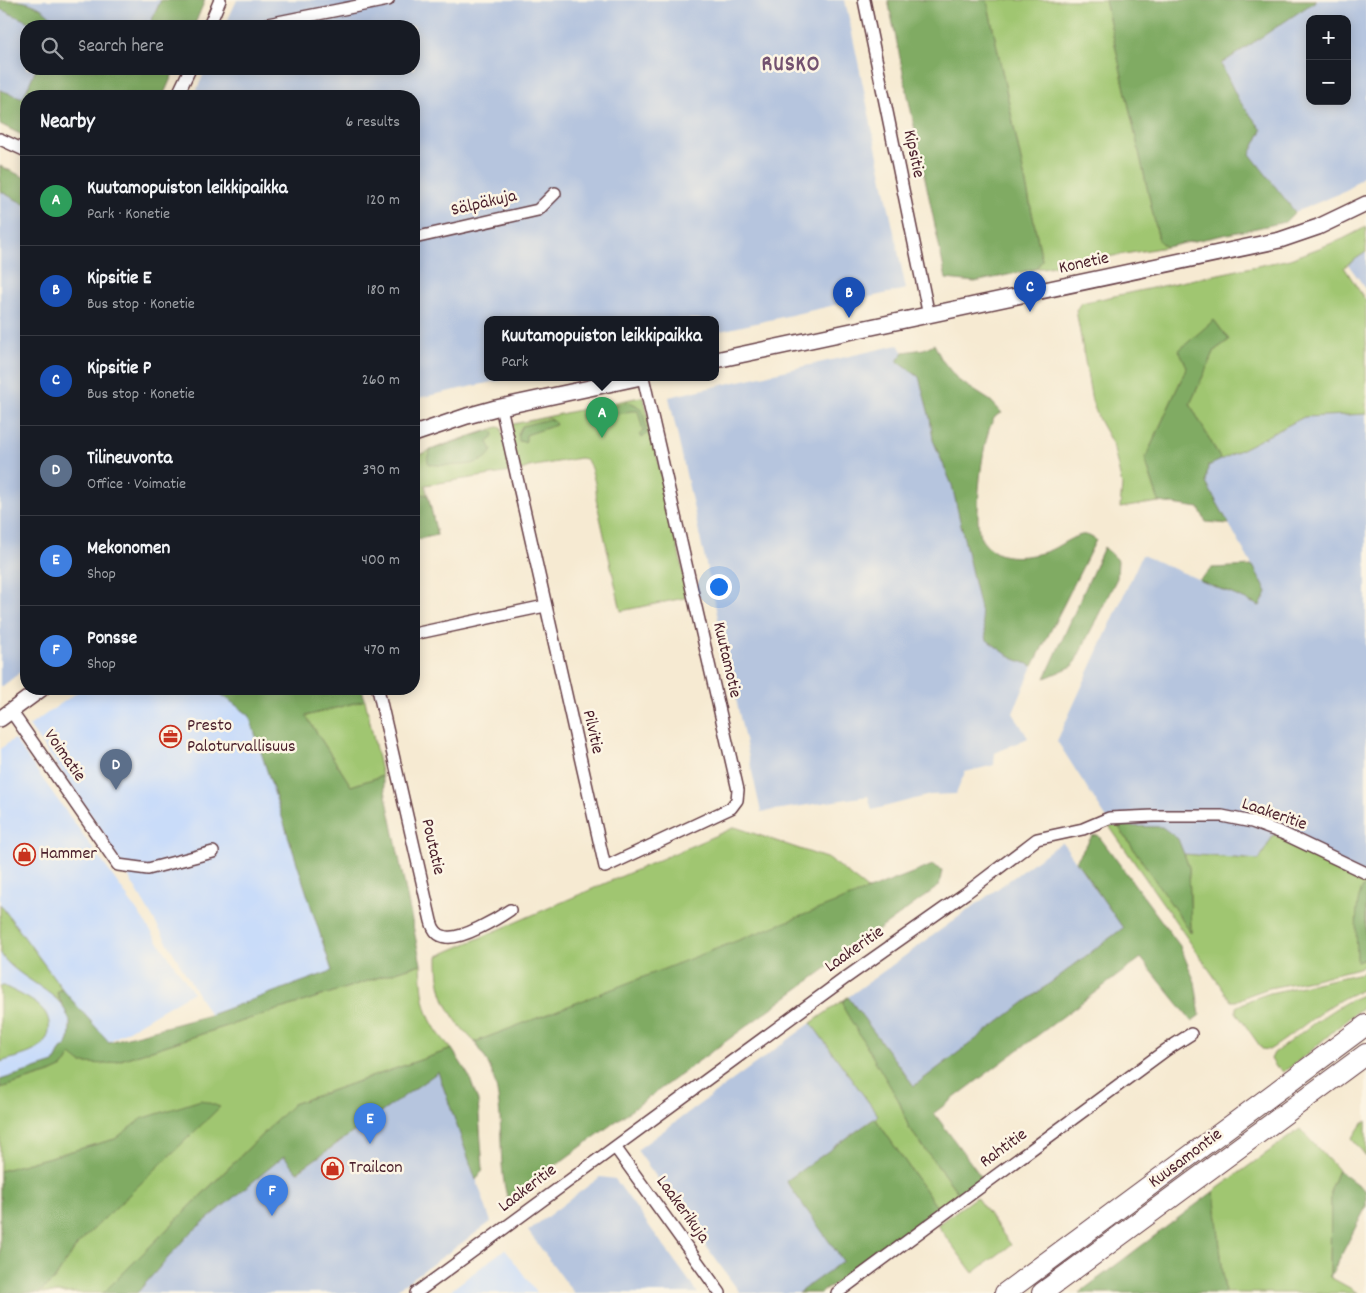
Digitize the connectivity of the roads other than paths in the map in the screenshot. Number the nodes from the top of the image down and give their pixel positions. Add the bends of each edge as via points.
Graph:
1 (220, 0) edge
2 (388, 0) edge
3 (864, 0) edge
4 (212, 20) edge
5 (288, 20) edge
6 (187, 75) edge
7 (180, 90) edge
8 (0, 139) edge
9 (20, 148) edge
10 (555, 193) dead end
11 (1366, 204) edge
12 (420, 237) edge
13 (929, 316) junction
14 (719, 359) edge
15 (623, 381) edge
16 (643, 381) edge
17 (500, 407) junction
18 (420, 432) edge
19 (545, 606) junction
20 (420, 633) edge
21 (33, 695) edge
22 (379, 695) edge
23 (3, 716) edge
24 (213, 852) dead end
25 (605, 867) joint
26 (1366, 873) edge
27 (510, 910) dead end
28 (1366, 1025) edge
29 (1191, 1034) dead end
30 (1366, 1054) edge
31 (615, 1147) junction
32 (416, 1293) edge
33 (720, 1293) edge
34 (837, 1293) edge
35 (1006, 1293) edge
36 (1042, 1293) edge

1 - 4 street
2 - 5 street
3 - 13 street, Kipsitie
6 - 7 street
8 - 9 street
10 - 12 street, Sälpäkuja via 538,210
11 - 13 street, Konetie via 1318,228 1280,240
13 - 14 street, Konetie
15 - 17 street
16 - 25 street, Kuutamotie via 738,796 734,805 708,819
17 - 18 street
17 - 19 street, Pilvitie
19 - 20 street
19 - 25 street, Pilvitie
21 - 23 street
22 - 27 street, Poutatie via 434,930 445,937 457,936
23 - 24 street, Voimatie via 118,865 148,869
26 - 31 street, Laakeritie via 1282,833 1222,816 1108,818 1083,829 1037,840
28 - 35 highway, Kuusamontie
29 - 34 street, Rahtitie
30 - 36 highway, Kuusamontie
31 - 32 street, Laakeritie
31 - 33 street, Laakerikuja

